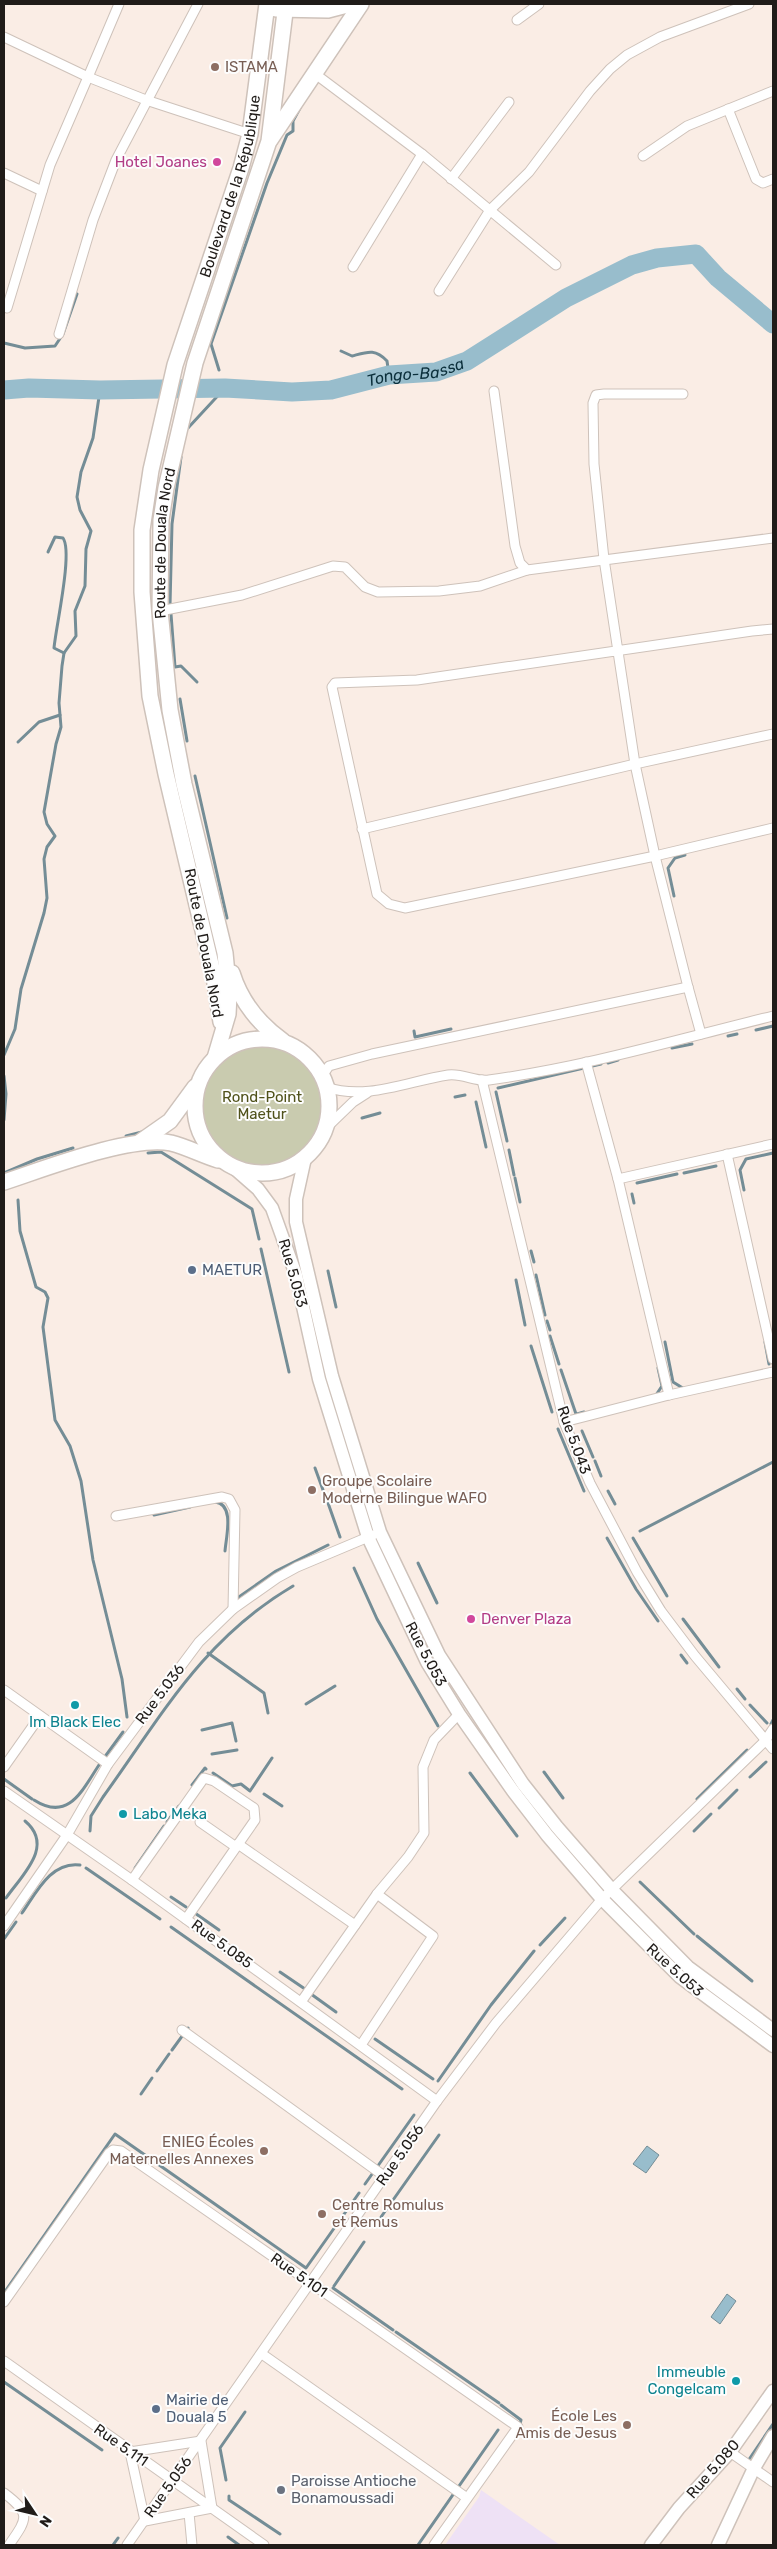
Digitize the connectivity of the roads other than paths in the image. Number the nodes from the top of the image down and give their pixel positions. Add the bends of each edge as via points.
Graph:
1 (119, 4) edge
2 (198, 4) edge
3 (351, 4) edge
4 (361, 4) edge
5 (539, 4) edge
6 (749, 4) edge
7 (267, 6) edge
8 (286, 7) edge
9 (517, 20) dead end
10 (4, 37) edge
11 (314, 73) junction
12 (88, 77) junction
13 (773, 91) edge
14 (146, 100) junction
15 (509, 102) dead end
16 (728, 109) junction
17 (250, 134) junction
18 (269, 141) junction
19 (422, 154) junction
20 (643, 156) dead end
21 (4, 173) edge
22 (451, 179) junction
23 (773, 179) edge
24 (42, 191) junction
25 (490, 210) junction
26 (556, 265) dead end
27 (353, 267) dead end
28 (206, 274) junction
29 (221, 280) junction
30 (439, 291) dead end
31 (7, 308) dead end
32 (59, 334) dead end
33 (494, 391) dead end
34 (683, 394) dead end
35 (165, 406) joint
36 (773, 538) edge
37 (604, 560) junction
38 (527, 570) junction
39 (160, 611) junction
40 (773, 629) edge
41 (618, 651) junction
42 (773, 734) edge
43 (635, 764) junction
44 (773, 828) edge
45 (362, 829) junction
46 (655, 856) junction
47 (225, 953) junction
48 (688, 987) junction
49 (773, 1016) edge
50 (701, 1034) junction
51 (222, 1036) junction
52 (288, 1044) junction
53 (215, 1058) junction
54 (586, 1062) junction
55 (200, 1079) junction
56 (482, 1080) junction
57 (324, 1081) junction
58 (369, 1092) junction
59 (324, 1130) junction
60 (136, 1144) junction
61 (773, 1144) edge
62 (727, 1154) junction
63 (305, 1158) junction
64 (228, 1164) junction
65 (618, 1179) junction
66 (4, 1182) edge
67 (773, 1359) edge
68 (773, 1372) edge
69 (668, 1395) junction
70 (564, 1422) junction
71 (116, 1516) dead end
72 (374, 1534) junction
73 (233, 1609) junction
74 (4, 1690) edge
75 (459, 1714) junction
76 (40, 1716) junction
77 (773, 1729) edge
78 (765, 1741) junction
79 (773, 1749) edge
80 (108, 1764) junction
81 (4, 1767) edge
82 (4, 1791) edge
83 (200, 1822) dead end
84 (67, 1835) junction
85 (237, 1846) junction
86 (132, 1880) junction
87 (612, 1890) junction
88 (377, 1894) junction
89 (602, 1899) junction
90 (186, 1919) junction
91 (355, 1924) junction
92 (4, 1926) edge
93 (301, 2002) junction
94 (182, 2030) dead end
95 (773, 2030) edge
96 (361, 2045) junction
97 (773, 2046) edge
98 (437, 2101) junction
99 (384, 2176) junction
100 (311, 2283) junction
101 (4, 2302) edge
102 (262, 2354) junction
103 (4, 2361) edge
104 (773, 2391) edge
105 (773, 2436) edge
106 (201, 2440) junction
107 (130, 2452) junction
108 (730, 2452) junction
109 (754, 2468) junction
110 (172, 2481) junction
111 (773, 2482) edge
112 (4, 2493) edge
113 (467, 2498) junction
114 (212, 2508) junction
115 (189, 2512) junction
116 (144, 2521) junction
117 (9, 2545) edge
118 (127, 2545) edge
119 (192, 2545) edge
120 (264, 2545) edge
121 (434, 2545) edge
122 (651, 2545) edge
123 (718, 2545) edge

1 - 12 street
2 - 14 street
3 - 8 main road via 328,10
4 - 11 main road
5 - 9 street
6 - 25 street via 660,38 610,69 590,90 533,167
7 - 8 main road
7 - 17 main road, Boulevard de la République
8 - 18 main road, Boulevard de la République
10 - 12 street
11 - 18 main road
11 - 19 street
12 - 14 street
12 - 24 street via 58,143
13 - 16 street
14 - 17 street
14 - 32 street via 103,191
15 - 22 street
16 - 20 street via 687,126
16 - 23 street via 756,179 763,183
17 - 28 main road, Boulevard de la République
18 - 29 main road, Route de Douala Nord
19 - 22 street
19 - 27 street
21 - 24 street
22 - 25 street
24 - 31 street
25 - 26 street
25 - 30 street
28 - 29 main road
28 - 35 main road, Boulevard de la République via 175,365
29 - 39 main road, Route de Douala Nord via 194,364 161,520
33 - 38 street via 515,546 520,563
34 - 37 street via 596,396 593,403 594,464
35 - 51 main road, Route de Douala Nord via 150,470 142,530 142,592 150,696 214,977
36 - 37 street
37 - 38 street
37 - 41 street
38 - 39 street via 480,586 439,592 378,592 365,587 345,567 333,566 242,595
39 - 47 main road, Route de Douala Nord via 170,710 184,784
40 - 41 street
41 - 43 street
41 - 45 street via 417,680 335,683 332,687
42 - 43 street
43 - 45 street
43 - 46 street
44 - 46 street
45 - 46 street via 377,894 389,904 405,908
46 - 48 street
47 - 51 main road via 229,995
47 - 52 main road via 244,1001 255,1017
48 - 50 street
48 - 57 street via 372,1054 329,1066
49 - 50 street
50 - 54 street
51 - 53 main road
52 - 53 main road via 250,1040
52 - 57 main road via 313,1062
53 - 55 main road
54 - 56 street
54 - 65 street
55 - 60 main road via 170,1121
55 - 64 main road via 195,1101 197,1124 206,1145
56 - 58 street via 459,1074
56 - 70 street, Rue 5.043
57 - 58 street via 346,1092
57 - 59 main road via 329,1108
58 - 59 street via 353,1102
59 - 63 main road
60 - 64 main road via 170,1143
60 - 66 main road
61 - 62 street
62 - 65 street
62 - 67 street
63 - 64 main road via 289,1168 271,1173 252,1173
63 - 72 main road, Rue 5.053 via 296,1199 296,1222
64 - 72 main road, Rue 5.053 via 258,1189 272,1208 296,1275 319,1379
65 - 69 street
68 - 69 street
69 - 70 street
70 - 78 street, Rue 5.043 via 590,1483 637,1572 695,1656
71 - 73 street via 222,1497 229,1500 235,1510
72 - 73 street, Rue 5.036 via 297,1567
72 - 75 main road, Rue 5.053 via 427,1662
72 - 87 main road, Rue 5.053 via 439,1655 482,1722 529,1791
73 - 80 street, Rue 5.036 via 199,1642
74 - 76 street
75 - 88 street via 434,1740 423,1767 424,1833
75 - 89 main road, Rue 5.053 via 546,1835
76 - 80 street
76 - 81 street
77 - 78 street, Rue 5.056
78 - 79 street, Rue 5.043
78 - 87 street, Rue 5.056
80 - 84 street, Rue 5.036
82 - 84 street, Rue 5.085
83 - 85 street
84 - 86 street, Rue 5.085
84 - 92 street, Rue 5.036
85 - 86 street via 255,1820 256,1811 214,1781 204,1778
85 - 90 street
85 - 91 street
86 - 90 street, Rue 5.085
87 - 89 street, Rue 5.056
87 - 95 main road, Rue 5.053 via 688,1967
88 - 91 street
88 - 96 street via 433,1936
89 - 97 main road, Rue 5.053 via 680,1977
89 - 98 street, Rue 5.056 via 537,1974
90 - 93 street, Rue 5.085
91 - 93 street
93 - 96 street, Rue 5.085
94 - 99 street
96 - 98 street, Rue 5.085
98 - 99 street, Rue 5.056
99 - 100 street, Rue 5.056
100 - 101 street, Rue 5.101 via 117,2149 110,2153
100 - 102 street, Rue 5.056
100 - 113 street, Rue 5.101 via 518,2427
102 - 106 street, Rue 5.056
102 - 113 street
103 - 107 street, Rue 5.111
104 - 108 main road, Rue 5.080
105 - 109 main road, Rue 5.080
106 - 107 street
106 - 110 street, Rue 5.056
106 - 114 street
107 - 110 street, Rue 5.111
107 - 116 street
108 - 109 street
108 - 122 main road, Rue 5.080 via 679,2508
109 - 111 street
109 - 123 main road, Rue 5.080
110 - 114 street, Rue 5.111
110 - 116 street, Rue 5.056
112 - 117 street via 21,2507 25,2518
113 - 121 street, Rue 5.101
114 - 115 street
114 - 120 street, Rue 5.111
115 - 116 street
115 - 119 street
116 - 118 street, Rue 5.056

